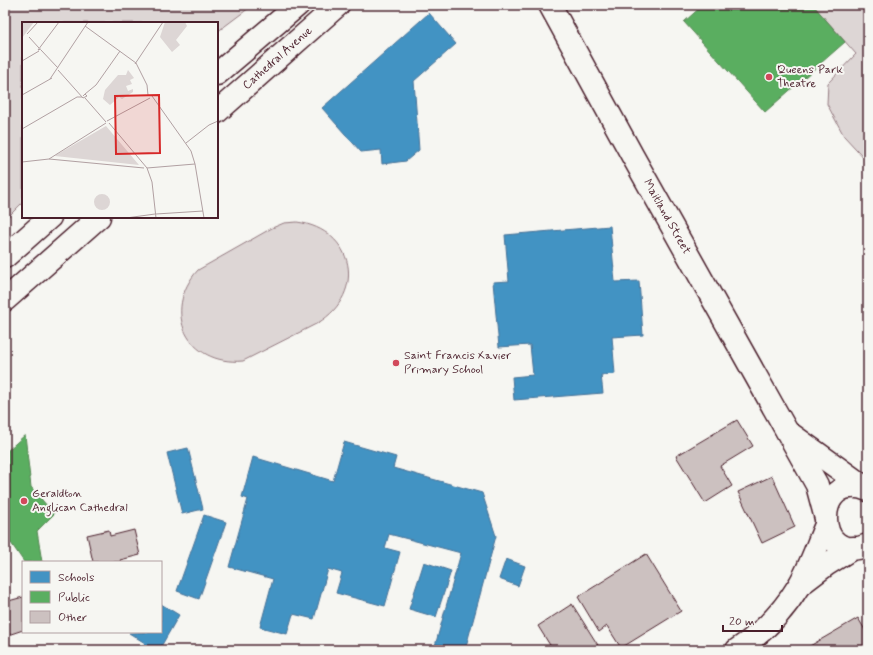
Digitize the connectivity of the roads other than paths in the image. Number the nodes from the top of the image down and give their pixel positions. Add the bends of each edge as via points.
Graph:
1 (298, 5) edge
2 (338, 5) edge
3 (550, 5) edge
4 (218, 73) edge
5 (218, 111) edge
6 (49, 218) edge
7 (98, 218) edge
8 (5, 257) edge
9 (5, 300) edge
10 (785, 429) junction
11 (867, 490) edge
12 (825, 520) junction
13 (860, 547) edge
14 (799, 586) junction
15 (737, 650) edge

1 - 4 main road
2 - 5 main road, Cathedral Avenue
3 - 10 main road, Maitland Street
6 - 8 main road
7 - 9 main road
10 - 11 main road, Maitland Street
10 - 12 main road, Maitland Street via 817,485
11 - 12 main road via 853,487 839,491 827,506
12 - 13 main road, Maitland Street via 829,534 836,541 844,546
12 - 14 main road
13 - 14 main road via 826,565
14 - 15 main road via 770,623 750,642

